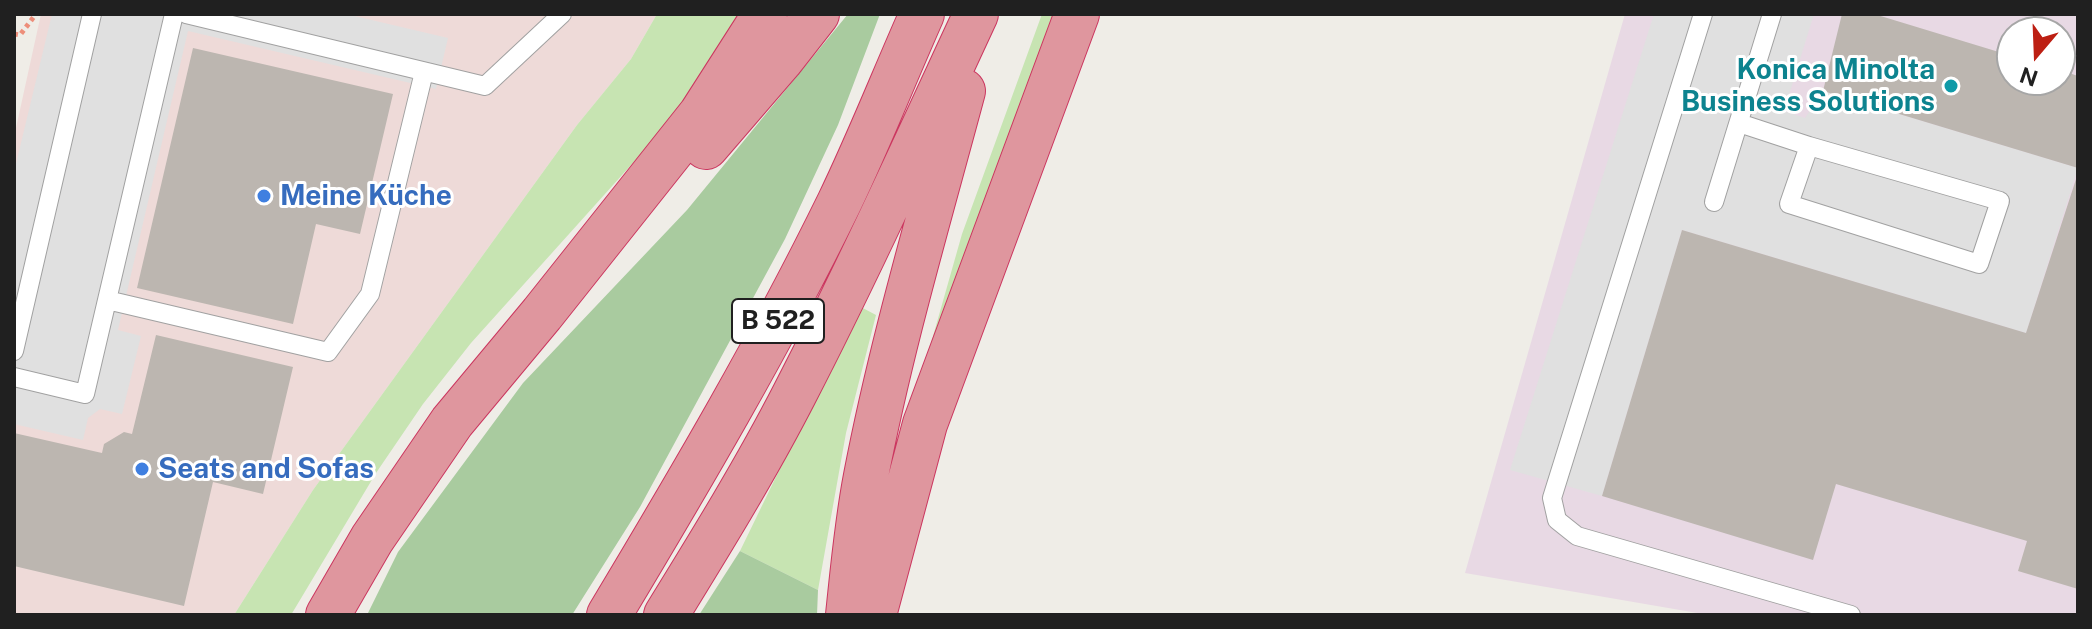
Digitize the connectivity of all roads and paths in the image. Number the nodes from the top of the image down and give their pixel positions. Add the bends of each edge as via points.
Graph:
1 (36, 14) edge
2 (92, 14) edge
3 (174, 14) edge
4 (186, 14) edge
5 (562, 14) edge
6 (765, 14) edge
7 (817, 14) edge
8 (922, 14) edge
9 (976, 14) edge
10 (983, 14) edge
11 (1077, 14) edge
12 (1703, 14) edge
13 (1772, 14) edge
14 (14, 34) edge
15 (424, 72) junction
16 (1739, 123) junction
17 (1809, 146) junction
18 (1714, 202) dead end
19 (107, 300) junction
20 (542, 314) junction
21 (14, 351) edge
22 (14, 377) edge
23 (328, 615) edge
24 (609, 615) edge
25 (666, 615) edge
26 (848, 615) edge
27 (874, 615) edge
28 (1851, 615) edge

1 - 14 path via 20,35
2 - 21 lane
3 - 19 lane
4 - 15 lane
5 - 15 lane via 485,86
6 - 20 highway via 701,114
7 - 20 highway via 715,137
8 - 24 highway, B 522 via 839,201 757,361
9 - 25 highway, B 522 via 794,396
10 - 26 highway via 884,394 866,477
11 - 27 highway via 925,424
12 - 28 lane via 1552,498 1557,520 1577,536
13 - 16 lane
15 - 19 lane via 370,294 328,352
16 - 17 lane
16 - 18 lane
17 - 17 lane via 1789,204 1979,264 2000,201
19 - 22 lane via 85,394
20 - 23 highway via 452,422 372,539

